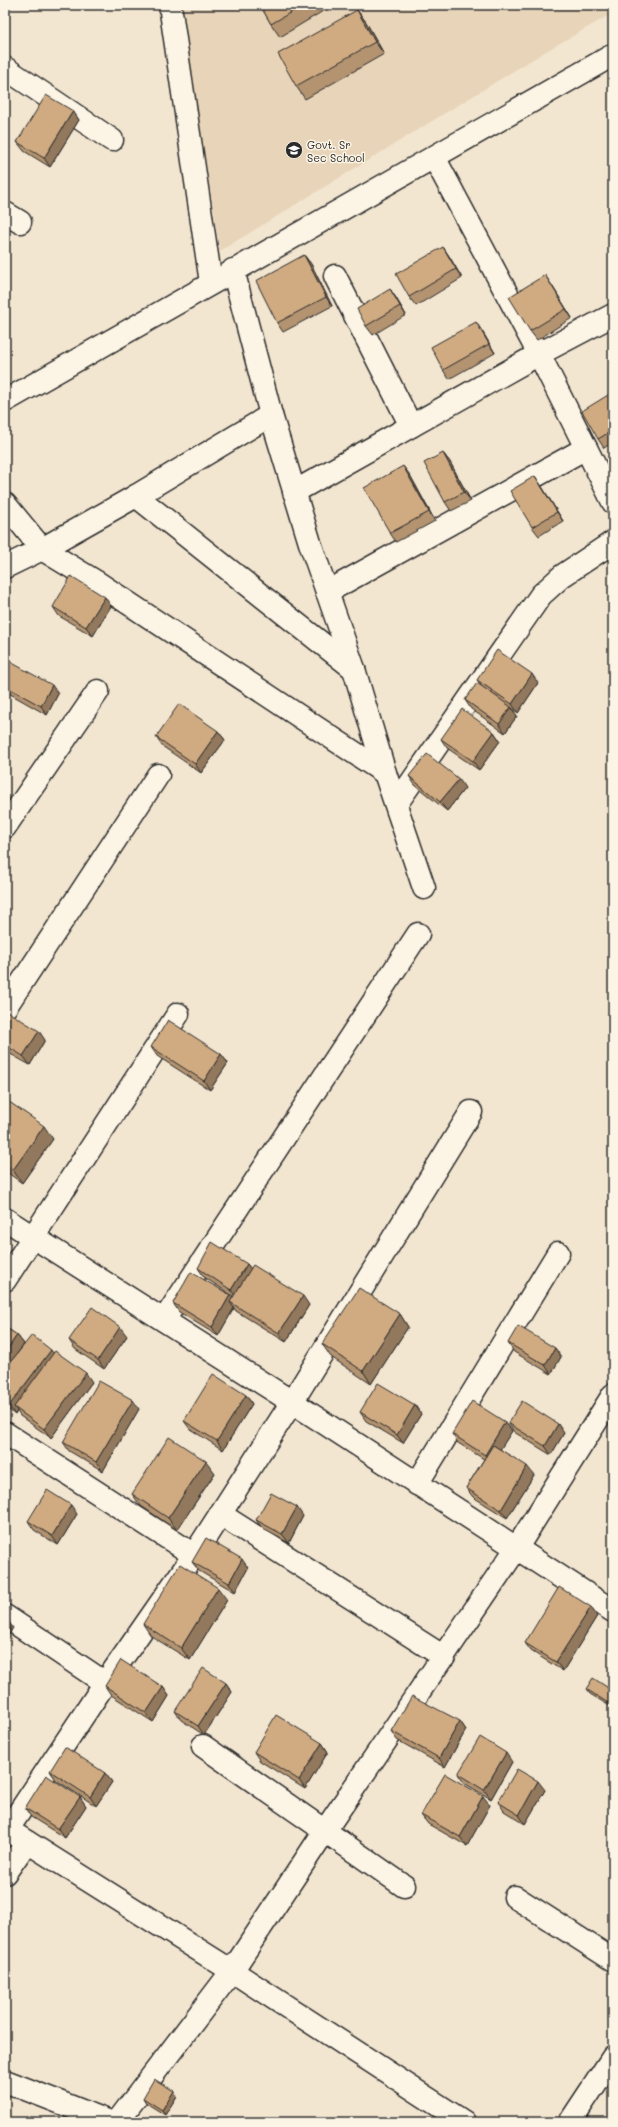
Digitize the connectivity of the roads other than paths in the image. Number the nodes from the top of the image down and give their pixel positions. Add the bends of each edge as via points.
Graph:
1 (170, 5) edge
2 (613, 55) edge
3 (5, 68) edge
4 (112, 140) dead end
5 (435, 159) junction
6 (233, 270) junction
7 (335, 276) dead end
8 (211, 283) junction
9 (613, 315) edge
10 (539, 354) junction
11 (5, 401) edge
12 (271, 415) junction
13 (411, 426) junction
14 (586, 448) junction
15 (294, 492) junction
16 (136, 496) junction
17 (613, 502) edge
18 (5, 504) edge
19 (613, 542) edge
20 (42, 549) junction
21 (5, 567) edge
22 (327, 592) junction
23 (354, 669) junction
24 (98, 691) dead end
25 (385, 772) junction
26 (158, 775) dead end
27 (397, 803) junction
28 (5, 827) edge
29 (424, 888) dead end
30 (418, 934) dead end
31 (5, 1008) edge
32 (178, 1014) dead end
33 (471, 1112) dead end
34 (5, 1219) edge
35 (33, 1237) junction
36 (558, 1253) dead end
37 (5, 1280) edge
38 (164, 1320) junction
39 (613, 1394) edge
40 (292, 1402) junction
41 (5, 1433) edge
42 (417, 1484) junction
43 (220, 1514) junction
44 (516, 1549) junction
45 (194, 1555) junction
46 (613, 1612) edge
47 (5, 1616) edge
48 (444, 1657) junction
49 (105, 1683) junction
50 (202, 1746) dead end
51 (6, 1828) edge
52 (324, 1832) junction
53 (27, 1842) junction
54 (5, 1873) edge
55 (404, 1886) dead end
56 (515, 1897) dead end
57 (613, 1960) edge
58 (232, 1971) junction
59 (613, 2057) edge
60 (5, 2080) edge
61 (106, 2121) edge
62 (464, 2122) edge
63 (570, 2122) edge

1 - 8 street
2 - 5 street
3 - 4 street
5 - 6 street
5 - 10 street
6 - 8 street
6 - 12 street
7 - 13 street
8 - 11 street
9 - 10 street
10 - 13 street
10 - 14 street
12 - 15 street
12 - 16 street
13 - 15 street
14 - 17 street
14 - 22 street
15 - 22 street
16 - 20 street
16 - 23 street
18 - 20 street
19 - 27 street via 562,576 541,595
20 - 21 street
20 - 25 street via 98,583
22 - 23 street
23 - 25 street
24 - 28 street
25 - 27 street
26 - 31 street
27 - 29 street
30 - 38 street
32 - 35 street
33 - 40 street
34 - 35 street
35 - 37 street
35 - 38 street
36 - 42 street
38 - 40 street
39 - 44 street
40 - 42 street
40 - 43 street
41 - 45 street
42 - 44 street
43 - 45 street
43 - 48 street
44 - 46 street
44 - 48 street
45 - 49 street
47 - 49 street
48 - 52 street
49 - 51 street
50 - 52 street
51 - 53 street
52 - 55 street
52 - 58 street
53 - 54 street
53 - 58 street
56 - 57 street
58 - 61 street
58 - 62 street
59 - 63 street
60 - 61 street

